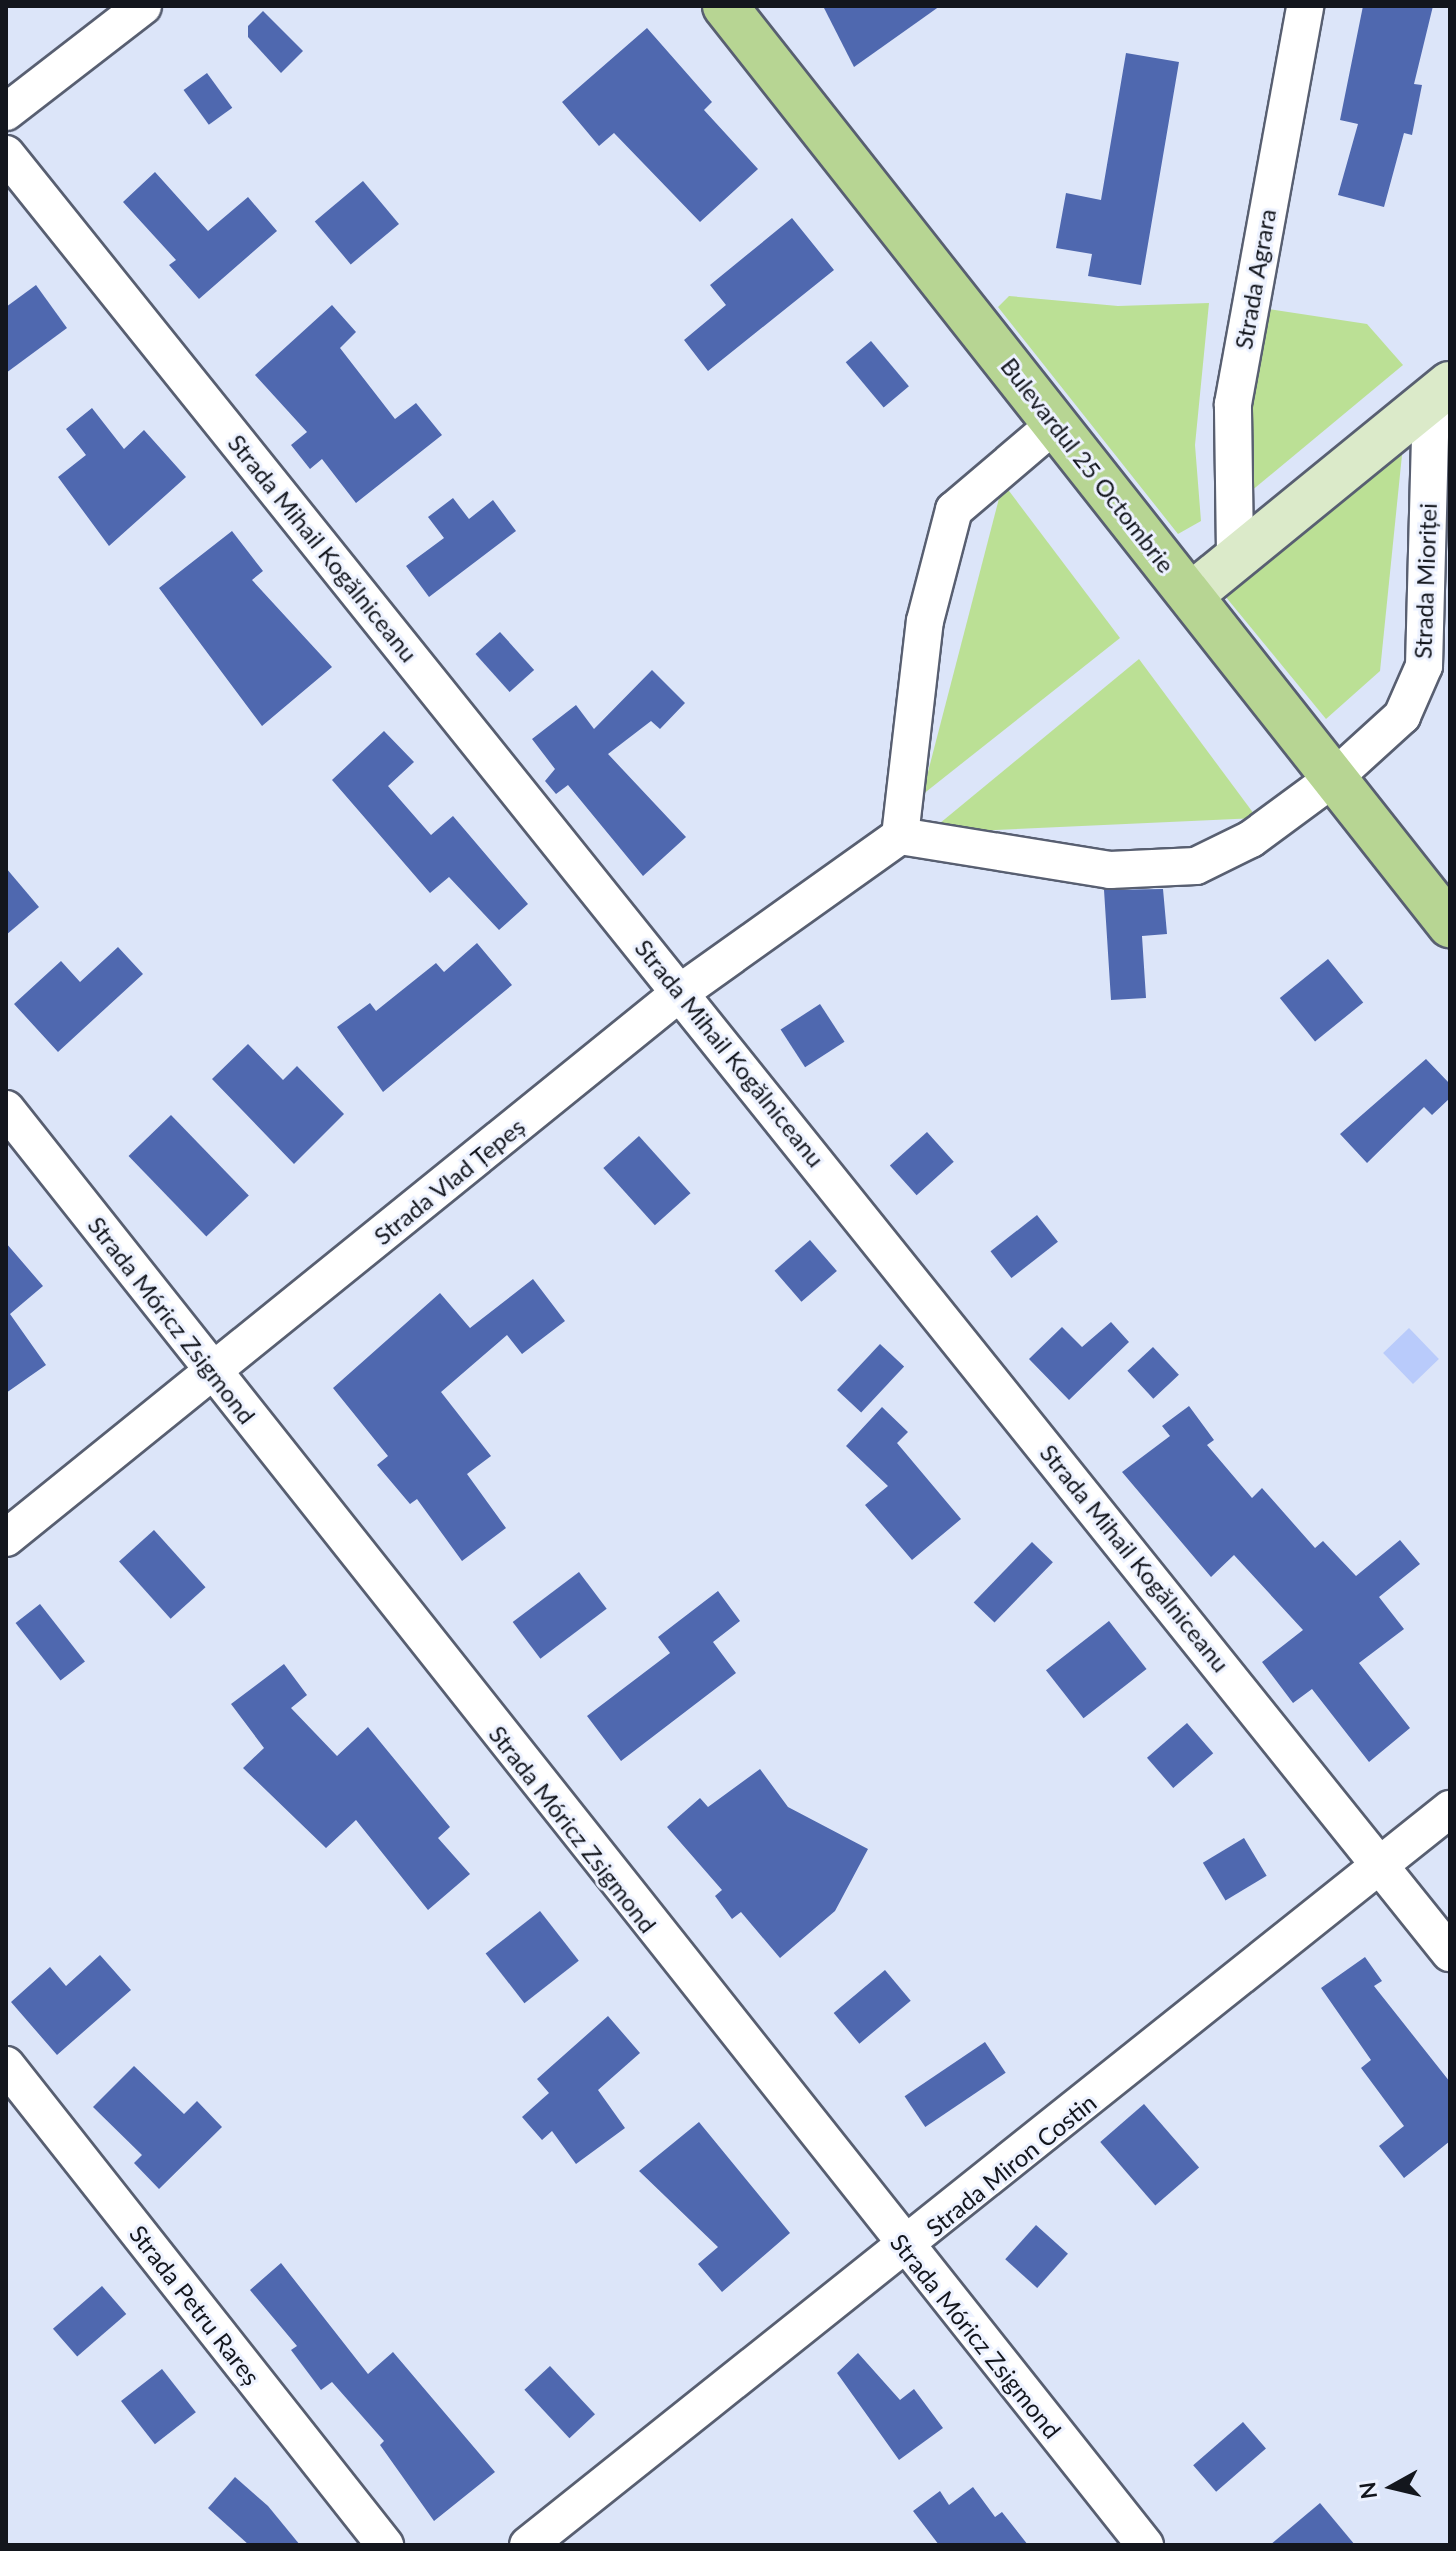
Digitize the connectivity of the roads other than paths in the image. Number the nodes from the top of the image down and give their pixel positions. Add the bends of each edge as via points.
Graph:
1 (143, 6) edge
2 (725, 6) edge
3 (1305, 6) edge
4 (6, 112) edge
5 (6, 154) edge
6 (1440, 391) edge
7 (1055, 424) junction
8 (1235, 553) junction
9 (1191, 595) junction
10 (1335, 777) junction
11 (900, 836) junction
12 (1450, 925) edge
13 (681, 992) junction
14 (6, 1109) edge
15 (214, 1374) junction
16 (6, 1538) edge
17 (1450, 1809) edge
18 (1381, 1866) junction
19 (1450, 1953) edge
20 (6, 2065) edge
21 (906, 2250) junction
22 (385, 2545) edge
23 (528, 2545) edge
24 (1145, 2545) edge

1 - 4 street
2 - 7 main road, Bulevardul 25 Octombrie
3 - 8 street, Strada Agrara via 1233,404
5 - 13 street, Strada Mihail Kogălniceanu
6 - 8 street, Strada Mioriței
6 - 10 street, Strada Mioriței via 1424,666 1402,716
7 - 9 main road, Bulevardul 25 Octombrie
7 - 11 street via 954,510 925,621
8 - 9 street, Strada Mioriței
9 - 10 main road, Bulevardul 25 Octombrie
10 - 11 street, Strada Mioriței via 1251,839 1196,866 1110,870
10 - 12 main road, Bulevardul 25 Octombrie
11 - 13 street, Strada Vlad Țepeș
13 - 15 street, Strada Vlad Țepeș
13 - 18 street, Strada Mihail Kogălniceanu
14 - 15 street, Strada Móricz Zsigmond
15 - 16 street, Strada Vlad Țepeș
15 - 21 street, Strada Móricz Zsigmond
17 - 18 street, Strada Miron Costin
18 - 19 street, Strada Mihail Kogălniceanu
18 - 21 street, Strada Miron Costin
20 - 22 street, Strada Petru Rareș
21 - 23 street, Strada Miron Costin
21 - 24 street, Strada Móricz Zsigmond

